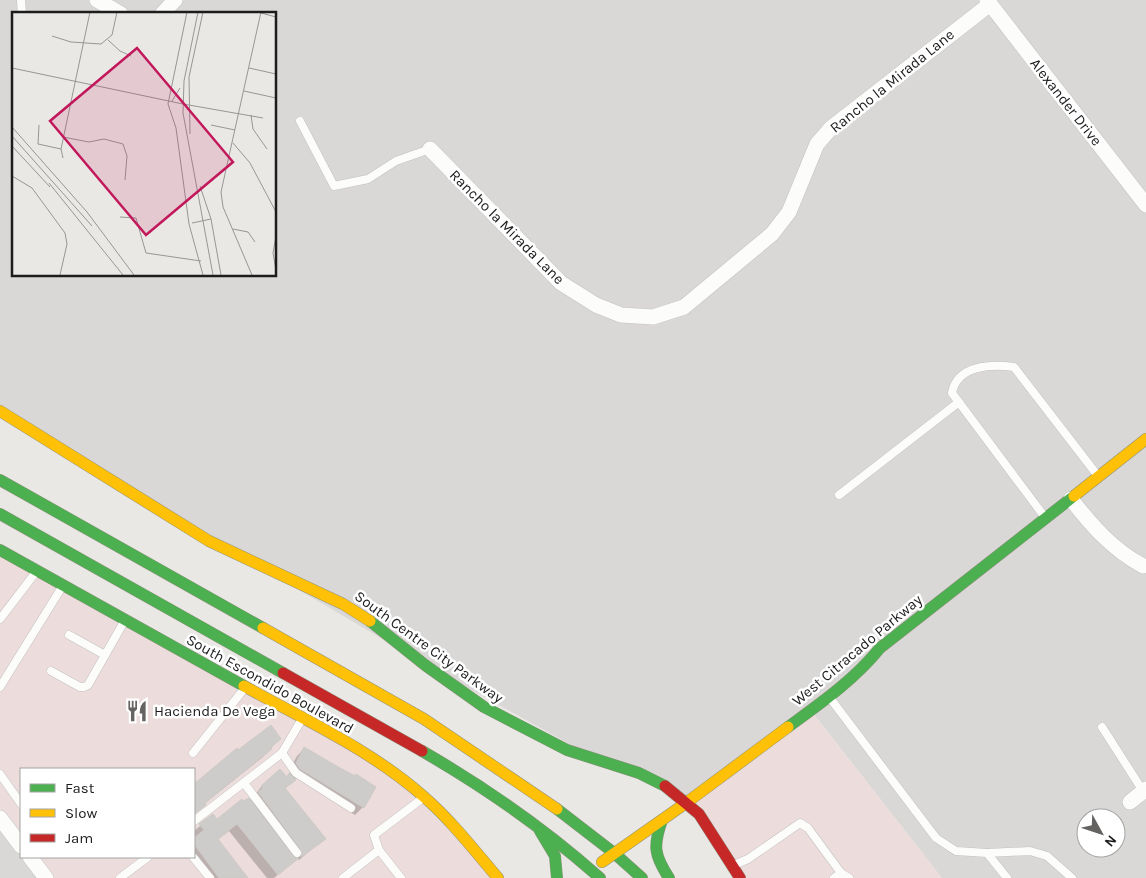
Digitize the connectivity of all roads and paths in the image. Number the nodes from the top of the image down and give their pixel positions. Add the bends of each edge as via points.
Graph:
1 (97, 0) edge
2 (174, 0) edge
3 (989, 2) edge
4 (118, 12) edge
5 (164, 12) edge
6 (300, 121) dead end
7 (430, 149) joint
8 (1146, 205) edge
9 (959, 402) junction
10 (0, 411) edge
11 (1146, 439) edge
12 (1098, 476) junction
13 (0, 480) edge
14 (839, 495) dead end
15 (1070, 499) junction
16 (0, 514) edge
17 (1046, 517) junction
18 (0, 550) edge
19 (1142, 566) dead end
20 (37, 571) junction
21 (63, 585) junction
22 (0, 619) edge
23 (125, 620) junction
24 (69, 635) dead end
25 (105, 655) junction
26 (52, 671) dead end
27 (0, 687) edge
28 (246, 688) junction
29 (829, 697) junction
30 (302, 719) junction
31 (1102, 727) dead end
32 (193, 753) dead end
33 (282, 753) junction
34 (0, 774) edge
35 (244, 782) junction
36 (1145, 790) edge
37 (424, 796) junction
38 (1130, 802) dead end
39 (20, 803) edge
40 (686, 803) junction
41 (351, 808) dead end
42 (0, 818) edge
43 (195, 820) edge
44 (662, 820) junction
45 (536, 823) junction
46 (20, 845) edge
47 (379, 850) junction
48 (297, 853) dead end
49 (614, 853) junction
50 (987, 853) junction
51 (31, 858) edge
52 (147, 858) edge
53 (194, 858) edge
54 (732, 866) junction
55 (596, 874) edge
56 (838, 876) edge
57 (46, 878) edge
58 (120, 878) edge
59 (210, 878) edge
60 (343, 878) edge
61 (401, 878) edge
62 (498, 878) edge
63 (557, 878) edge
64 (582, 878) edge
65 (642, 878) edge
66 (668, 878) edge
67 (740, 878) edge
68 (849, 878) edge
69 (1007, 878) edge
70 (1072, 878) edge

1 - 4 street
2 - 5 street
3 - 7 street, Rancho la Mirada Lane via 831,128 817,144 789,212 772,234 684,307 653,317 621,315 596,305 561,283
3 - 8 street, Alexander Drive
6 - 7 lane via 334,186 368,178 396,161
9 - 12 lane via 952,394 953,386 964,374 976,367 1014,367
9 - 14 lane
9 - 17 lane
10 - 40 main road, South Centre City Parkway via 209,541 343,604 374,623 484,707 567,750 639,773 664,785
11 - 12 main road, West Citracado Parkway
12 - 15 main road, West Citracado Parkway
13 - 49 main road via 424,719 549,803
15 - 17 main road, West Citracado Parkway
15 - 19 street via 1109,543
16 - 45 main road via 410,744
17 - 29 main road, West Citracado Parkway via 880,648 867,664
18 - 20 main road, South Escondido Boulevard
20 - 21 main road, South Escondido Boulevard
20 - 22 lane
21 - 23 main road, South Escondido Boulevard
21 - 27 lane
23 - 25 lane
23 - 28 main road, South Escondido Boulevard
24 - 25 lane
25 - 26 lane via 84,687
28 - 30 main road, South Escondido Boulevard
28 - 32 lane
29 - 40 main road, West Citracado Parkway
29 - 50 lane via 936,838 956,851
30 - 33 lane
30 - 37 main road, South Escondido Boulevard via 369,757
31 - 36 lane
33 - 35 lane
33 - 41 lane via 296,773
34 - 39 lane
35 - 43 lane
35 - 48 lane
36 - 38 street
37 - 47 lane via 374,835
37 - 62 main road, South Escondido Boulevard
40 - 44 main road, West Citracado Parkway
40 - 54 main road, South Centre City Parkway via 699,814
42 - 46 street
44 - 49 main road, West Citracado Parkway
44 - 66 main road via 654,844 658,861
45 - 55 main road
45 - 63 main road via 555,856
47 - 60 lane
47 - 61 lane
49 - 55 main road, West Citracado Parkway
49 - 65 main road
50 - 69 lane
50 - 70 lane via 1030,851 1047,856
51 - 57 street
52 - 58 lane
53 - 59 lane
54 - 56 lane via 748,859 800,823 808,828
54 - 67 main road, South Centre City Parkway
55 - 64 main road, West Citracado Parkway
56 - 68 lane

